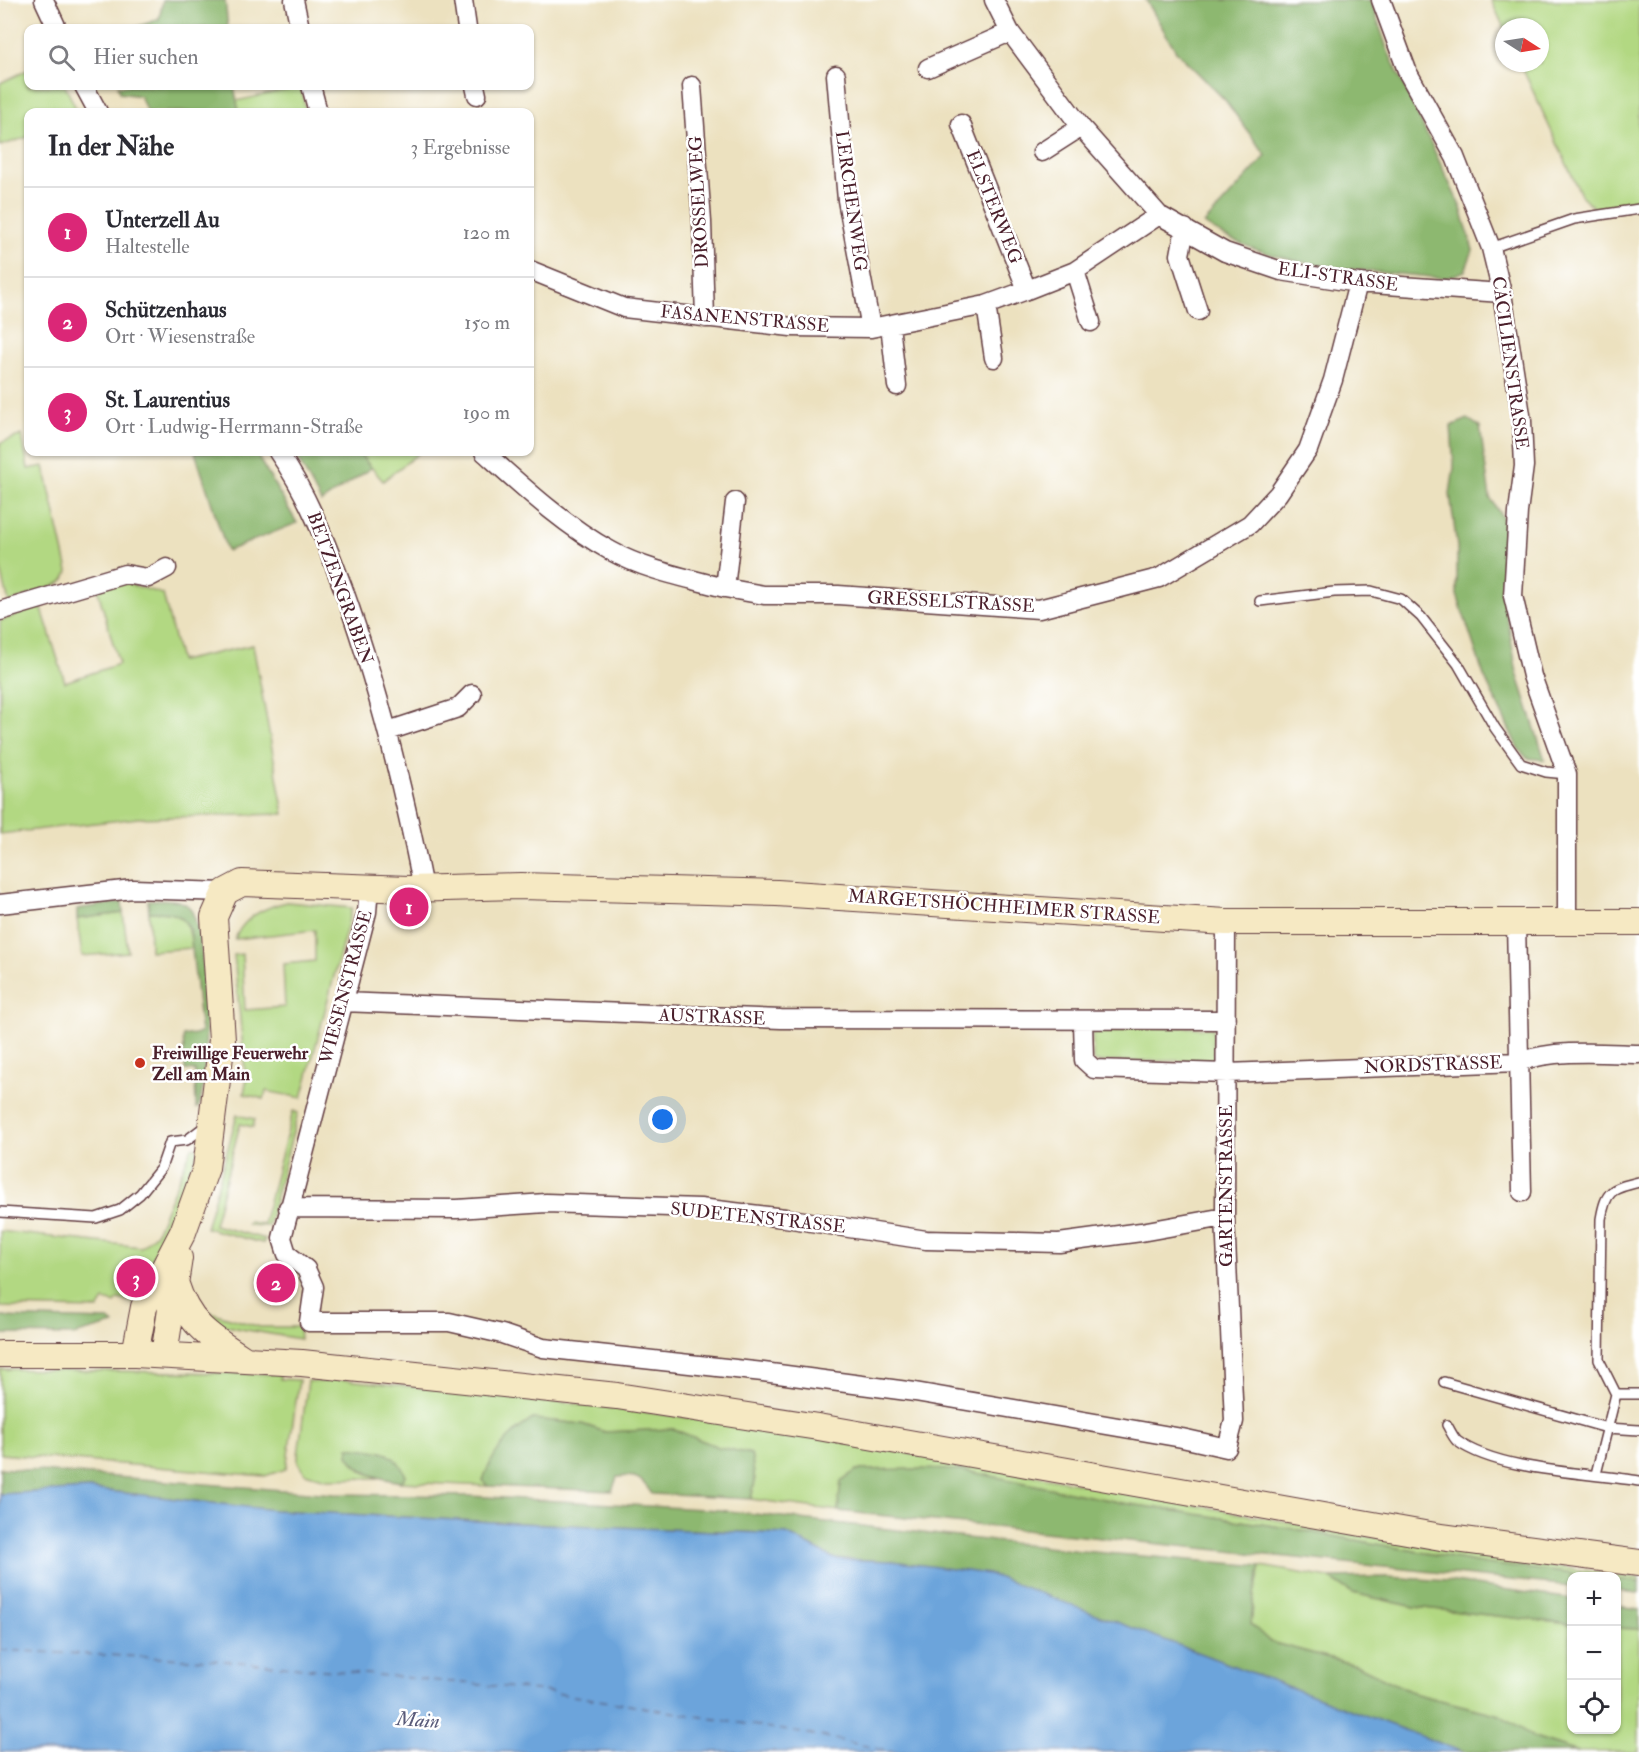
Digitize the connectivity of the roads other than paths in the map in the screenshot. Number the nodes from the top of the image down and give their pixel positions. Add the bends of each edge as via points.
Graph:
1 (44, 0) edge
2 (294, 0) edge
3 (463, 0) edge
4 (994, 0) edge
5 (1382, 0) edge
6 (55, 24) edge
7 (299, 24) edge
8 (466, 24) edge
9 (1010, 32) junction
10 (928, 68) dead end
11 (836, 75) dead end
12 (692, 86) dead end
13 (86, 90) edge
14 (312, 90) edge
15 (96, 108) edge
16 (317, 108) edge
17 (961, 124) dead end
18 (1081, 128) junction
19 (1042, 152) dead end
20 (1639, 209) edge
21 (1160, 215) junction
22 (1185, 228) junction
23 (1491, 248) junction
24 (1075, 271) junction
25 (534, 272) edge
26 (1358, 283) junction
27 (1027, 290) junction
28 (1502, 293) junction
29 (986, 305) junction
30 (1198, 311) dead end
31 (705, 318) junction
32 (1091, 322) dead end
33 (890, 325) junction
34 (871, 328) junction
35 (994, 358) dead end
36 (897, 386) dead end
37 (281, 456) edge
38 (489, 456) edge
39 (735, 502) dead end
40 (167, 568) dead end
41 (724, 588) junction
42 (1260, 601) dead end
43 (0, 611) edge
44 (472, 694) dead end
45 (388, 731) junction
46 (1567, 774) junction
47 (369, 887) junction
48 (423, 888) junction
49 (225, 892) junction
50 (0, 904) edge
51 (1567, 921) junction
52 (1227, 922) junction
53 (1639, 922) edge
54 (1516, 923) junction
55 (342, 1002) junction
56 (1226, 1020) junction
57 (1083, 1021) junction
58 (1639, 1054) edge
59 (1518, 1062) junction
60 (1227, 1073) junction
61 (213, 1132) junction
62 (1639, 1182) edge
63 (1522, 1192) dead end
64 (288, 1208) junction
65 (0, 1212) edge
66 (1225, 1216) junction
67 (183, 1232) junction
68 (174, 1280) junction
69 (0, 1354) edge
70 (135, 1354) junction
71 (164, 1355) junction
72 (244, 1359) junction
73 (1444, 1382) dead end
74 (1616, 1394) junction
75 (1639, 1394) edge
76 (1447, 1425) dead end
77 (1607, 1428) junction
78 (1639, 1430) edge
79 (1227, 1448) joint
80 (1596, 1474) junction
81 (1639, 1481) edge
82 (1639, 1563) edge

1 - 6 street
2 - 7 street
3 - 8 street
4 - 9 street, ELI-STRASSE
5 - 23 street, CÄCILIENSTRASSE via 1408,73 1455,157
9 - 10 street
9 - 18 street, ELI-STRASSE
11 - 34 street, LERCHENWEG via 847,200
12 - 31 street, DROSSELWEG
13 - 15 street
14 - 16 street
17 - 27 street, ELSTERWEG
18 - 19 street
18 - 21 street, ELI-STRASSE
20 - 23 lane via 1575,219
21 - 22 street, ELI-STRASSE
21 - 24 street, FASANENSTRASSE
22 - 26 street, ELI-STRASSE via 1224,252 1281,271
22 - 30 street via 1180,255
23 - 28 street, CÄCILIENSTRASSE
24 - 27 street, FASANENSTRASSE
24 - 32 street
25 - 31 street, FASANENSTRASSE via 624,308
26 - 28 street, ELI-STRASSE
26 - 41 street, GRESSELSTRASSE via 1333,380 1308,450 1290,477 1250,525 1159,578 1039,609 838,595 764,595
27 - 29 street, FASANENSTRASSE
28 - 46 street, CÄCILIENSTRASSE via 1522,421 1524,466 1513,596 1532,676
29 - 33 street, FASANENSTRASSE
29 - 35 street
31 - 34 street, FASANENSTRASSE via 791,327
33 - 34 street, FASANENSTRASSE
33 - 36 street
37 - 45 street, BETZENGRABEN via 296,477 333,561 366,651
38 - 41 street, GRESSELSTRASSE via 544,504 611,551
39 - 41 street
40 - 43 street via 148,578 125,574
42 - 46 lane via 1371,591 1401,599 1421,617 1458,664 1521,764
44 - 45 street via 458,708
45 - 48 street, BETZENGRABEN
46 - 51 street, CÄCILIENSTRASSE
47 - 48 street, MARGETSHÖCHHEIMER STRASSE
47 - 49 street, MARGETSHÖCHHEIMER STRASSE via 242,883
47 - 55 street, WIESENSTRASSE via 367,912
48 - 52 street, MARGETSHÖCHHEIMER STRASSE via 521,886 777,892
49 - 50 street
49 - 61 street via 214,917 222,1040
51 - 53 street, MARGETSHÖCHHEIMER STRASSE
51 - 54 street, MARGETSHÖCHHEIMER STRASSE
52 - 54 street, MARGETSHÖCHHEIMER STRASSE
52 - 56 street, GARTENSTRASSE
54 - 59 street
55 - 57 street, AUSTRASSE via 781,1019
55 - 64 street, WIESENSTRASSE
56 - 57 street, AUSTRASSE
56 - 60 street, GARTENSTRASSE
57 - 60 street via 1084,1060 1094,1069
58 - 59 street, NORDSTRASSE via 1580,1053 1538,1056
59 - 60 street, NORDSTRASSE
59 - 63 street
60 - 66 street, GARTENSTRASSE
61 - 65 lane via 200,1130 187,1140 170,1142 161,1168 140,1194 120,1210 96,1218
61 - 67 street via 206,1168
62 - 74 lane via 1614,1188 1605,1198 1601,1220 1599,1360
64 - 66 street, SUDETENSTRASSE via 457,1209 546,1203 700,1208 926,1240 1059,1243
64 - 79 street, WIESENSTRASSE via 282,1238 287,1254 306,1269 314,1287 309,1322 449,1322 543,1348 915,1392
66 - 79 street, GARTENSTRASSE via 1234,1421
67 - 68 street
67 - 70 street via 144,1307
68 - 71 street
68 - 72 street via 188,1315 200,1329
69 - 70 street
70 - 71 street
71 - 72 street
72 - 82 street via 617,1396 818,1426 1441,1537
73 - 77 lane
74 - 75 lane
74 - 77 lane
76 - 80 lane via 1456,1440 1483,1454 1531,1466
77 - 78 lane
77 - 80 lane
80 - 81 lane

